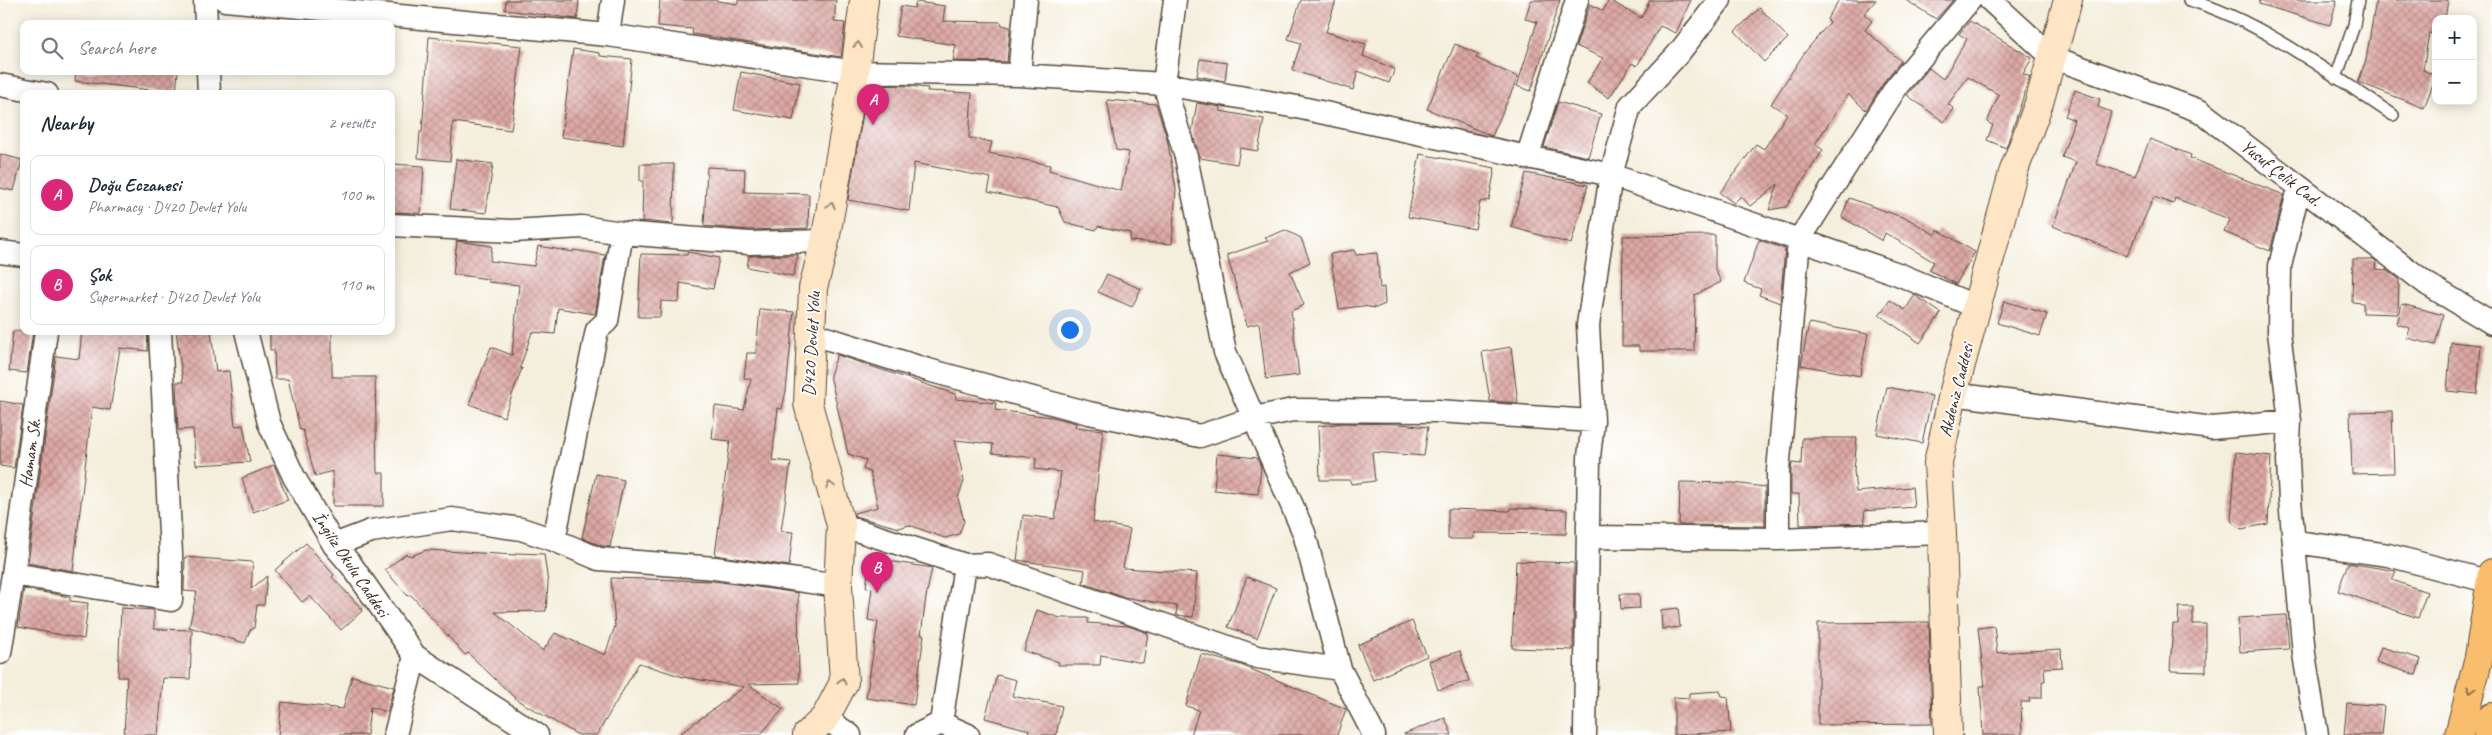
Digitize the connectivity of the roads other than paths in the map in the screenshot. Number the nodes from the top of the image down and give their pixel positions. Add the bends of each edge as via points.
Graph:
1 (205, 0) edge
2 (225, 0) edge
3 (614, 0) edge
4 (864, 0) edge
5 (1026, 0) edge
6 (1175, 0) edge
7 (1577, 0) edge
8 (1720, 0) edge
9 (1970, 0) edge
10 (1990, 0) edge
11 (2068, 0) edge
12 (2189, 0) edge
13 (2358, 0) edge
14 (2210, 3) edge
15 (206, 20) edge
16 (608, 35) junction
17 (2052, 57) junction
18 (855, 72) junction
19 (208, 75) edge
20 (1019, 75) junction
21 (2336, 78) junction
22 (1164, 84) junction
23 (0, 85) edge
24 (26, 90) edge
25 (210, 90) edge
26 (2393, 114) dead end
27 (1527, 158) junction
28 (1611, 175) junction
29 (2299, 188) junction
30 (395, 225) edge
31 (622, 233) junction
32 (1799, 240) junction
33 (825, 241) junction
34 (0, 252) edge
35 (20, 254) edge
36 (1977, 307) junction
37 (2492, 323) edge
38 (810, 333) junction
39 (45, 335) edge
40 (160, 335) edge
41 (247, 335) edge
42 (1953, 394) junction
43 (1254, 418) junction
44 (1593, 420) junction
45 (2290, 421) junction
46 (841, 525) junction
47 (1942, 533) junction
48 (1588, 537) junction
49 (1778, 539) junction
50 (554, 540) junction
51 (2296, 542) junction
52 (334, 545) junction
53 (965, 565) junction
54 (13, 574) junction
55 (2491, 577) edge
56 (838, 586) junction
57 (0, 653) edge
58 (415, 656) junction
59 (1340, 669) junction
60 (2492, 717) edge
61 (941, 724) junction
62 (816, 727) edge
63 (395, 735) edge
64 (537, 735) edge
65 (850, 735) edge
66 (917, 735) edge
67 (968, 735) edge
68 (1374, 735) edge
69 (1585, 735) edge
70 (1948, 735) edge
71 (2317, 735) edge
72 (2459, 735) edge
73 (2488, 735) edge

1 - 15 street
2 - 16 street
3 - 16 street
18 -> 4 street, D420 Devlet Yolu
5 - 20 street
6 - 22 street
7 - 27 street
8 - 28 street via 1678,54 1630,106
9 - 32 street via 1897,86
10 - 17 street
11 - 17 street, Akdeniz Caddesi
12 - 14 lane
13 - 21 lane via 2354,24
14 - 21 lane
16 - 18 street
17 - 29 street, Yusuf Çelik Cad. via 2200,111
17 - 36 street, Akdeniz Caddesi via 2013,173
18 - 20 street
33 -> 18 street, D420 Devlet Yolu
19 - 25 street
20 - 22 street
21 - 26 lane
22 - 27 street via 1297,107
22 - 43 street via 1186,157 1225,352
23 - 24 street
27 - 28 street
28 - 32 street
28 - 44 street via 1588,325
29 - 37 street, Yusuf Çelik Cad. via 2427,284
29 - 45 street via 2280,266 2279,332
30 - 31 street via 512,231 582,227
31 - 33 street via 749,243
31 - 50 street via 608,320 597,330
32 - 36 street via 1898,274
32 - 49 street via 1778,471
33 - 38 street, D420 Devlet Yolu via 813,288
34 - 35 street
36 - 42 street, Akdeniz Caddesi
38 - 43 street via 928,370 1080,411 1200,436
46 -> 38 street, D420 Devlet Yolu via 808,404
39 - 54 street, Hamam Sk.
40 - 54 street via 171,600
41 - 52 street, İngiliz Okulu Caddesi via 269,423 294,477
42 - 45 street via 2212,428
42 - 47 street, Akdeniz Caddesi via 1938,463
43 - 44 street via 1293,410 1437,411
43 - 59 street via 1304,533
44 - 48 street
45 - 51 street via 2288,461
46 - 53 street
46 - 56 street, D420 Devlet Yolu
47 - 49 street
47 - 70 street, Akdeniz Caddesi
48 - 49 street
48 - 69 street
50 - 52 street via 521,529 452,519 371,531
50 - 56 street via 599,559 716,568
51 - 55 street via 2388,555
51 - 71 street via 2304,654
52 - 58 street, İngiliz Okulu Caddesi
53 - 59 street via 988,564 1257,657
53 - 61 street
54 - 57 street, Hamam Sk.
55 -> 72 main road via 2479,657
62 -> 56 street, D420 Devlet Yolu via 844,682
58 - 63 street
58 - 64 street, İngiliz Okulu Caddesi
59 - 68 street
60 - 73 main road
61 - 66 street
61 - 67 street
62 - 65 street

